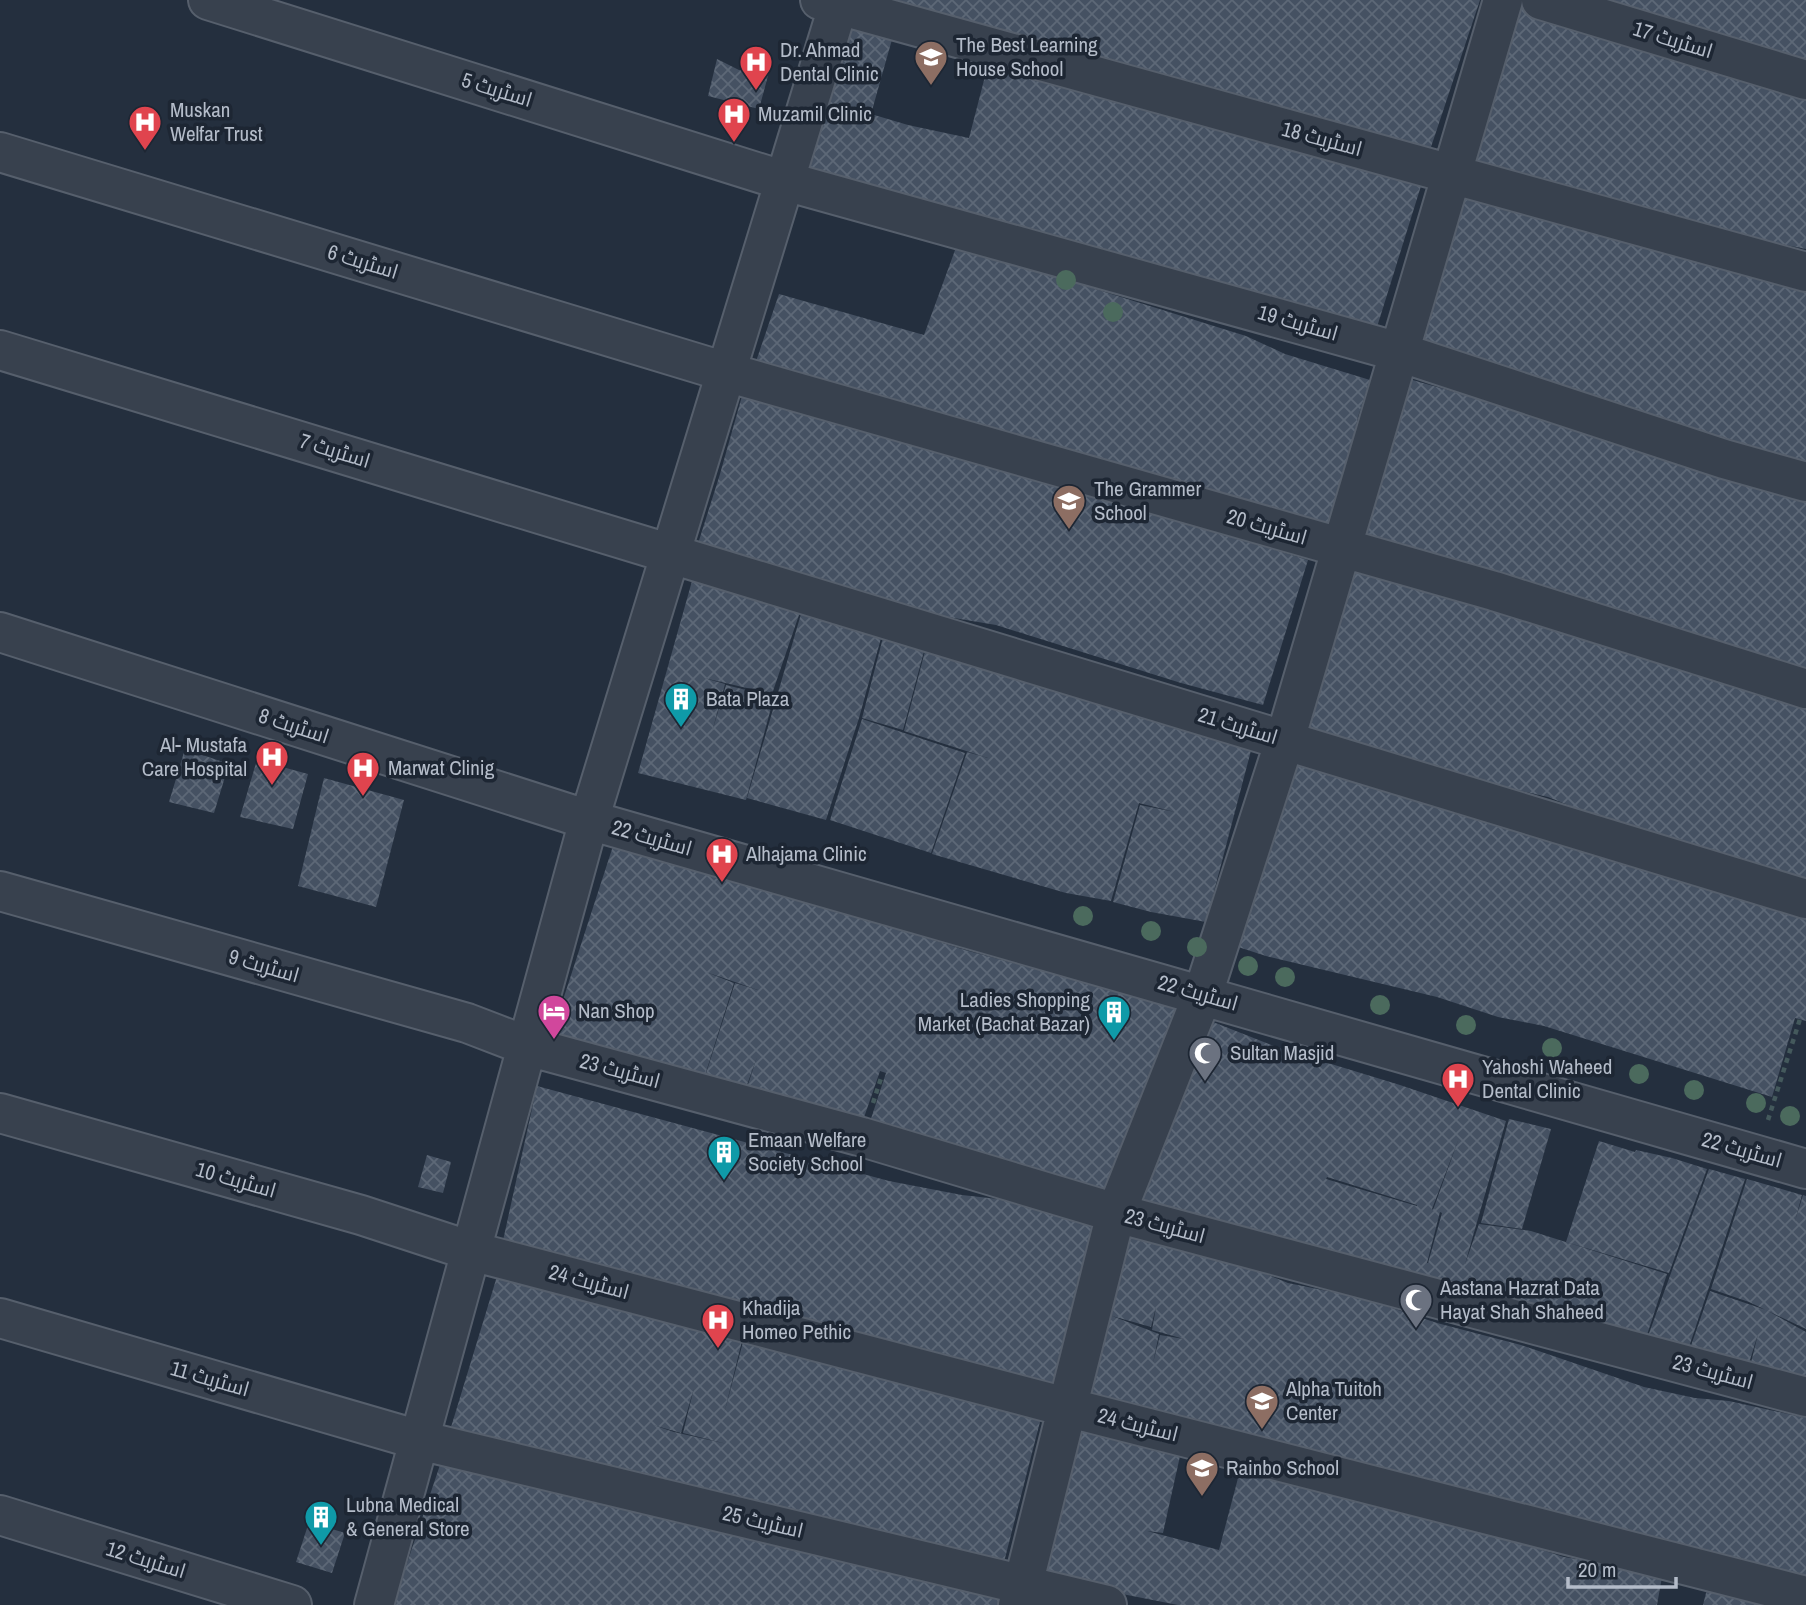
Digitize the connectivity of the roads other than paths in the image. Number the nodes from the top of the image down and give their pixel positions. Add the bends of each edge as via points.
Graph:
1 (208, 0) edge
2 (1503, 0) edge
3 (1541, 0) edge
4 (833, 2) edge
5 (1806, 80) edge
6 (0, 152) edge
7 (1451, 174) junction
8 (785, 181) junction
9 (1806, 272) edge
10 (0, 350) edge
11 (1399, 352) junction
12 (726, 372) junction
13 (1806, 482) edge
14 (1342, 548) junction
15 (671, 552) junction
16 (0, 632) edge
17 (1806, 689) edge
18 (1286, 740) junction
19 (589, 820) junction
20 (0, 891) edge
21 (1806, 900) edge
22 (1203, 994) junction
23 (527, 1046) junction
24 (0, 1113) edge
25 (1806, 1168) edge
26 (1116, 1213) junction
27 (471, 1251) junction
28 (0, 1318) edge
29 (1806, 1397) edge
30 (1066, 1406) junction
31 (419, 1440) junction
32 (0, 1515) edge
33 (1020, 1594) edge
34 (1806, 1596) edge
35 (292, 1605) edge
36 (374, 1605) edge
37 (1107, 1605) edge

1 - 8 street, اسٹریٹ 5
2 - 7 street
3 - 5 street, اسٹریٹ 17
4 - 7 street, اسٹریٹ 18
4 - 8 street
6 - 12 street, اسٹریٹ 6
7 - 9 street, اسٹریٹ 18
7 - 11 street
8 - 11 street, اسٹریٹ 19
8 - 12 street
10 - 15 street, اسٹریٹ 7
11 - 13 street, اسٹریٹ 19
11 - 14 street
12 - 14 street, اسٹریٹ 20
12 - 15 street
14 - 17 street, اسٹریٹ 20
14 - 18 street
15 - 18 street, اسٹریٹ 21
15 - 19 street
16 - 19 street, اسٹریٹ 8
18 - 21 street, اسٹریٹ 21
18 - 22 street
19 - 22 street, اسٹریٹ 22
19 - 23 street
20 - 23 street, اسٹریٹ 9 via 467,1023
22 - 25 street, اسٹریٹ 22
22 - 26 street
23 - 26 street, اسٹریٹ 23
23 - 27 street
24 - 27 street, اسٹریٹ 10 via 361,1215
26 - 29 street, اسٹریٹ 23
26 - 30 street
27 - 30 street, اسٹریٹ 24
27 - 31 street
28 - 31 street, اسٹریٹ 11
30 - 33 street
30 - 34 street, اسٹریٹ 24
31 - 33 street, اسٹریٹ 25
31 - 36 street
32 - 35 street, اسٹریٹ 12
33 - 37 street, اسٹریٹ 25

